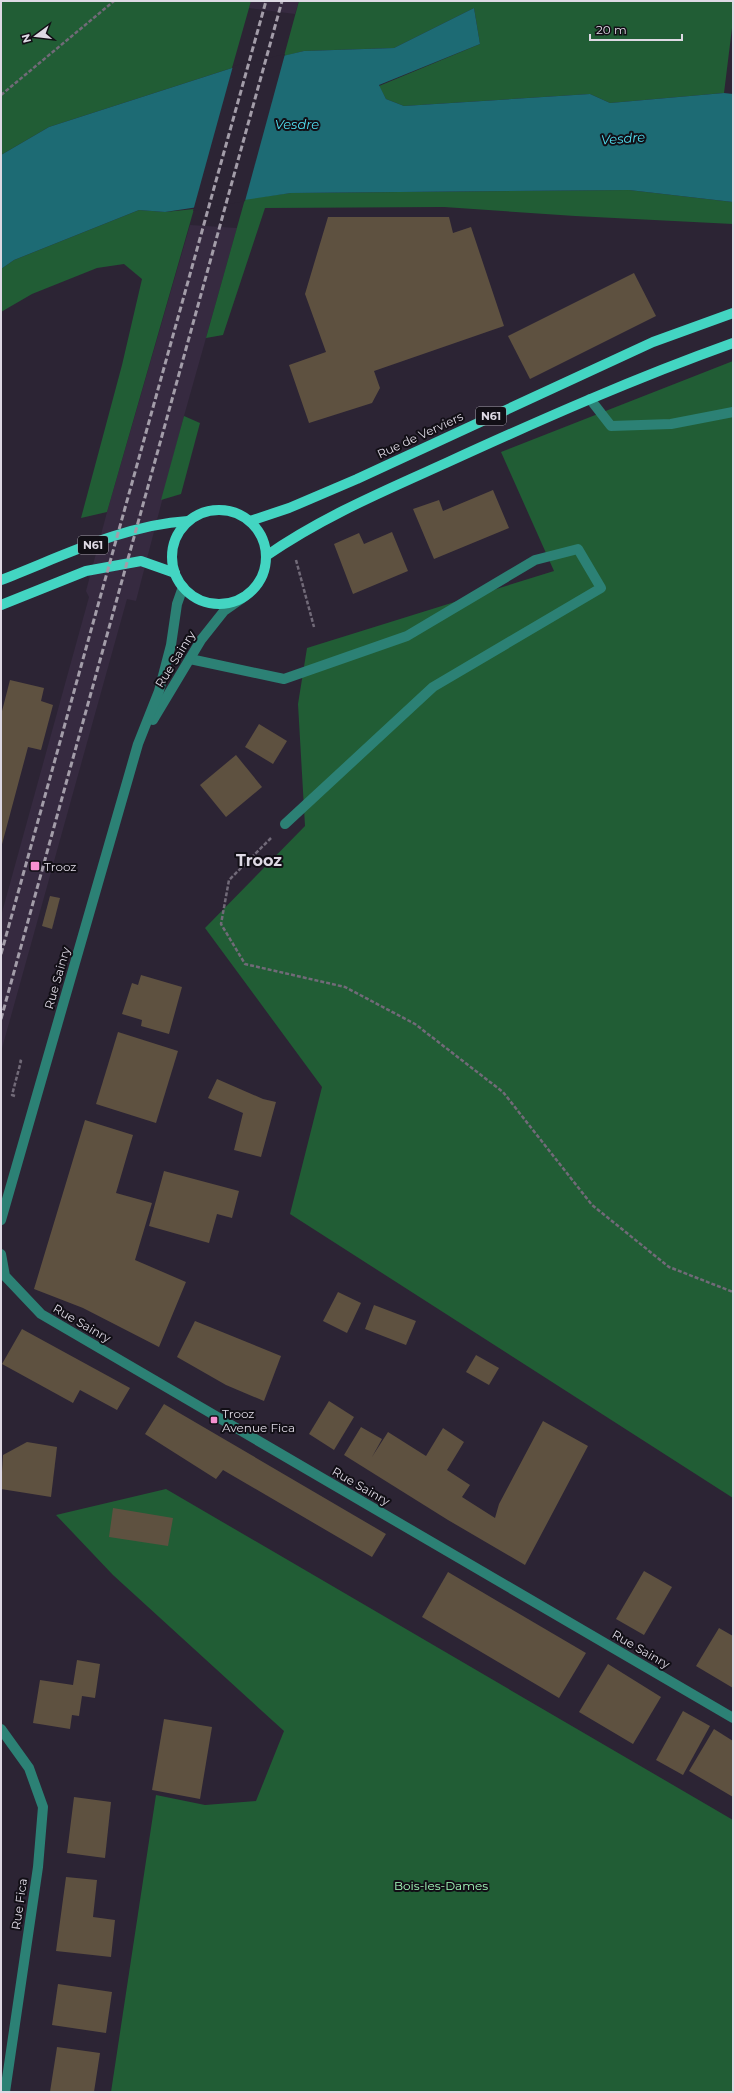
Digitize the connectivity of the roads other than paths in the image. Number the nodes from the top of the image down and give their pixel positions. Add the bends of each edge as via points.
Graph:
1 (733, 314) edge
2 (733, 343) edge
3 (590, 399) junction
4 (733, 412) edge
5 (188, 521) junction
6 (250, 521) junction
7 (266, 556) junction
8 (175, 573) junction
9 (1, 580) edge
10 (183, 587) junction
11 (244, 597) junction
12 (1, 605) edge
13 (190, 659) junction
14 (138, 744) junction
15 (286, 824) road end
16 (1, 1220) edge
17 (1, 1254) edge
18 (3, 1279) edge
19 (733, 1718) edge
20 (1, 1729) edge
21 (5, 2092) edge

1 - 6 main road, Rue de Verviers / N61 via 653,342 357,479 289,508
2 - 3 main road, N61
3 - 4 street via 611,426 671,424
3 - 7 main road, N61 via 365,500 302,531
5 - 6 main road, N61 via 197,515 219,510 241,515
5 - 8 main road, N61 via 175,539 172,556
5 - 9 main road, N61 via 166,522 129,531
6 - 7 main road, N61 via 262,537
7 - 11 main road, N61 via 264,572 259,582
8 - 10 main road, N61
8 - 12 main road, N61 via 142,561 86,571
10 - 11 main road, N61 via 196,598 212,604 228,603
10 - 14 street, Rue Sainry via 177,604 171,645 159,691
11 - 13 street, Rue Sainry via 224,611 201,640
13 - 14 street, Rue Sainry
13 - 15 street via 284,679 407,636 535,560 578,549 601,588 433,687
14 - 16 street, Rue Sainry
17 - 18 street, Rue Sainry
18 - 19 street, Rue Sainry via 41,1314
20 - 21 street, Rue Fica via 29,1768 43,1807 38,1867

